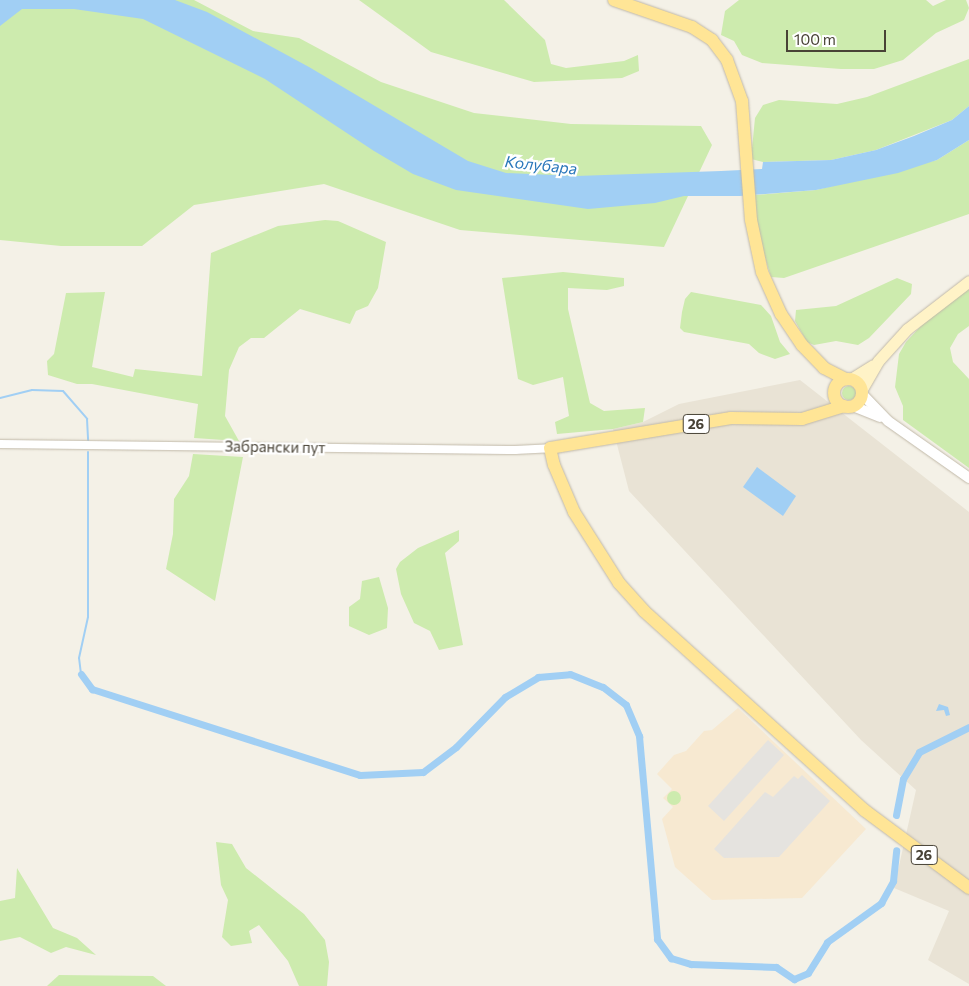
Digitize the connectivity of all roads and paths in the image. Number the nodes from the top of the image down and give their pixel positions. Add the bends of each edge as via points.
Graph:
1 (614, 0) edge
2 (969, 281) edge
3 (809, 354) junction
4 (878, 362) junction
5 (849, 379) junction
6 (862, 391) junction
7 (842, 399) junction
8 (888, 421) junction
9 (0, 444) edge
10 (550, 448) junction
11 (969, 478) edge
12 (969, 888) edge

1 - 3 main road via 681,22 712,40 734,74 744,113 751,220 757,256 769,290 786,322
2 - 4 main road via 921,316
3 - 5 main road via 827,370
3 - 7 main road
4 - 5 main road
4 - 6 main road
5 - 6 main road
5 - 7 main road, 26
6 - 7 main road
6 - 8 street
7 - 8 street
7 - 10 main road, 26 via 811,416 731,418
8 - 11 street
9 - 10 street, Забрански пут
10 - 12 main road, 26 via 574,512 619,583 644,612 864,810

